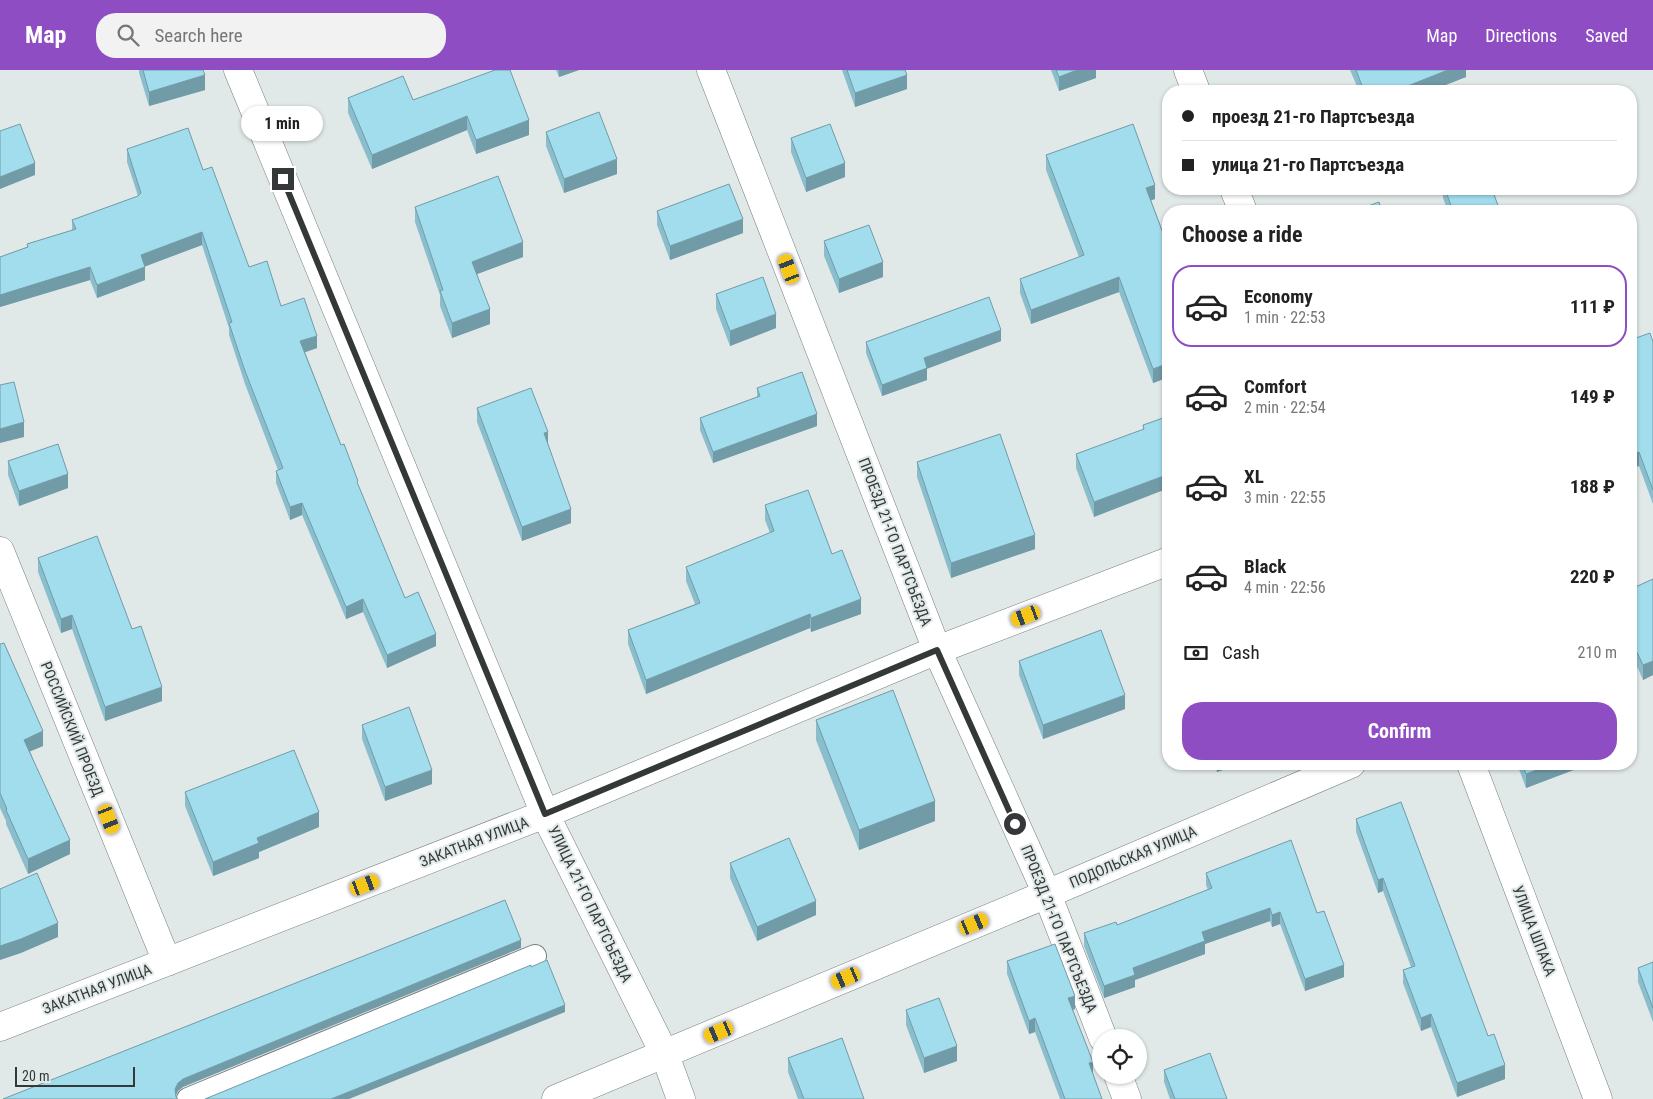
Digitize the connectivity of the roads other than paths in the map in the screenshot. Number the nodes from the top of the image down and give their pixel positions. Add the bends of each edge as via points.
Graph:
1 (238, 70) edge
2 (711, 70) edge
3 (1188, 70) edge
4 (1194, 85) edge
5 (0, 551) edge
6 (1162, 564) edge
7 (937, 650) junction
8 (1336, 770) edge
9 (1473, 770) edge
10 (545, 814) junction
11 (1047, 894) junction
12 (535, 956) dead end
13 (167, 962) junction
14 (0, 1027) edge
15 (1100, 1029) edge
16 (665, 1055) junction
17 (1121, 1084) edge
18 (188, 1099) edge
19 (556, 1099) edge
20 (681, 1099) edge
21 (1127, 1099) edge
22 (1598, 1099) edge

1 - 10 street, УЛИЦА 21-ГО ПАРТСЪЕЗДА
2 - 7 street, ПРОЕЗД 21-ГО ПАРТСЪЕЗДА
3 - 4 street
5 - 13 street, РОССИЙСКИЙ ПРОЕЗД
6 - 7 street, ЗАКАТНАЯ УЛИЦА
7 - 10 street, ЗАКАТНАЯ УЛИЦА
7 - 11 street, ПРОЕЗД 21-ГО ПАРТСЪЕЗДА
8 - 11 street, ПОДОЛЬСКАЯ УЛИЦА
9 - 22 street, УЛИЦА ШПАКА
10 - 13 street, ЗАКАТНАЯ УЛИЦА
10 - 16 street, УЛИЦА 21-ГО ПАРТСЪЕЗДА
11 - 15 street, ПРОЕЗД 21-ГО ПАРТСЪЕЗДА
11 - 16 street, ПОДОЛЬСКАЯ УЛИЦА
12 - 18 lane
13 - 14 street, ЗАКАТНАЯ УЛИЦА
16 - 19 street, ПОДОЛЬСКАЯ УЛИЦА
16 - 20 street, УЛИЦА 21-ГО ПАРТСЪЕЗДА
17 - 21 street

